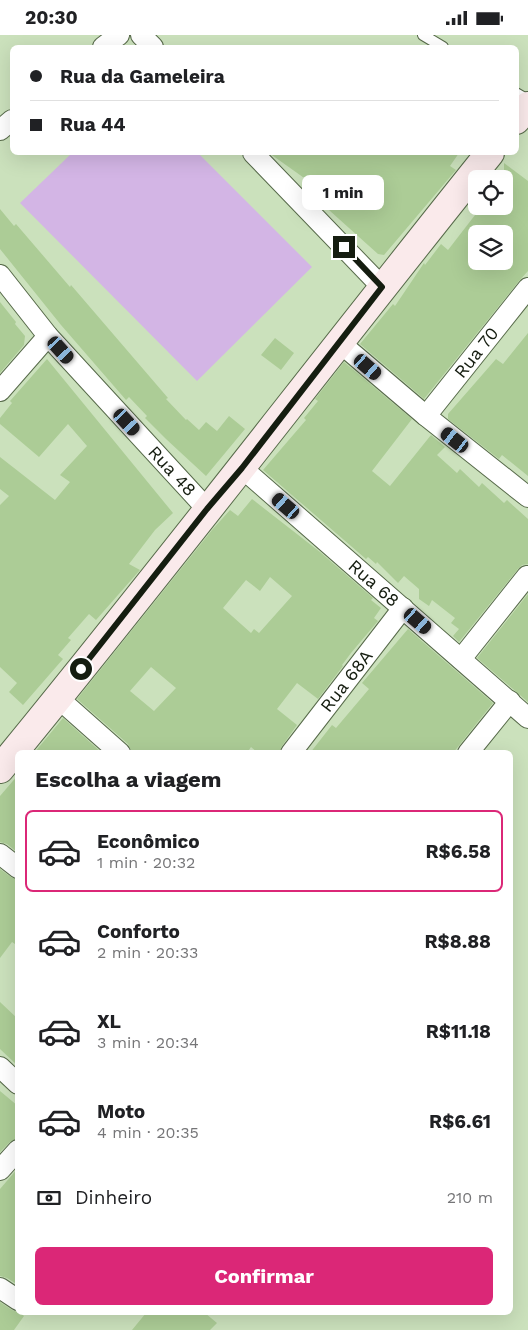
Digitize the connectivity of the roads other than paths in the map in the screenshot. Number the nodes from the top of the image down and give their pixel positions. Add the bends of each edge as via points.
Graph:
1 (119, 35) edge
2 (141, 35) edge
3 (423, 35) edge
4 (106, 45) edge
5 (151, 45) edge
6 (440, 45) edge
7 (528, 106) edge
8 (519, 116) edge
9 (10, 122) edge
10 (0, 130) edge
11 (255, 155) edge
12 (488, 155) edge
13 (0, 275) edge
14 (382, 287) junction
15 (528, 288) edge
16 (48, 336) junction
17 (338, 342) junction
18 (0, 391) edge
19 (426, 417) junction
20 (242, 468) junction
21 (528, 497) edge
22 (207, 509) junction
23 (528, 576) edge
24 (403, 608) junction
25 (462, 659) junction
26 (58, 698) junction
27 (510, 701) junction
28 (528, 718) edge
29 (16, 750) edge
30 (117, 750) edge
31 (293, 750) edge
32 (470, 750) edge
33 (15, 751) edge
34 (0, 769) edge
35 (0, 854) edge
36 (15, 866) edge
37 (0, 1067) edge
38 (15, 1080) edge
39 (15, 1153) edge
40 (0, 1170) edge
41 (0, 1288) edge
42 (15, 1298) edge

1 - 4 street
2 - 5 street
3 - 6 lane
7 - 8 street
9 - 10 street
11 - 14 street
12 - 14 street
13 - 16 street, Rua 48
14 - 17 street
15 - 19 street, Rua 70
16 - 18 street
16 - 22 street, Rua 48
17 - 19 street
17 - 20 street
19 - 21 street
20 - 22 street
20 - 24 street, Rua 68
22 - 26 street
23 - 25 street
24 - 25 street, Rua 68
24 - 31 street, Rua 68A
25 - 27 street, Rua 68
26 - 29 street
26 - 30 street
27 - 28 street, Rua 68
27 - 32 street
33 - 34 street
35 - 36 street
37 - 38 street
39 - 40 street
41 - 42 street

